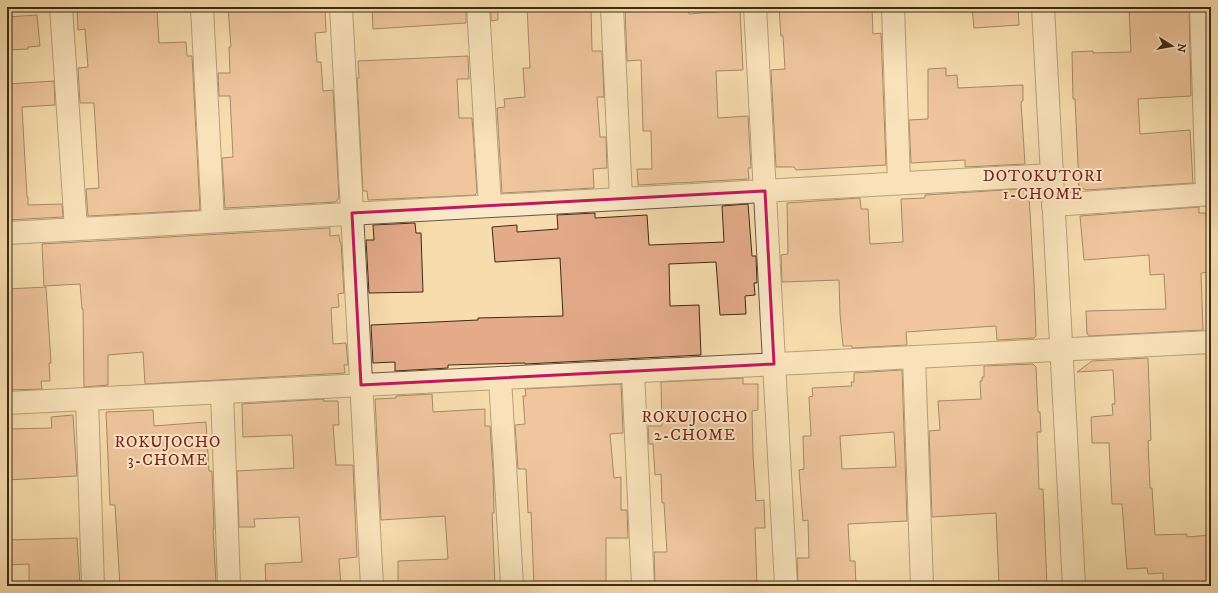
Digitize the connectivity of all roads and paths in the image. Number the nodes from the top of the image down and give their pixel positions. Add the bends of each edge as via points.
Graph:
1 (61, 7) edge
2 (202, 7) edge
3 (341, 7) edge
4 (478, 7) edge
5 (612, 7) edge
6 (755, 7) edge
7 (894, 7) edge
8 (1043, 7) edge
9 (1201, 7) edge
10 (1052, 175) junction
11 (899, 183) junction
12 (765, 190) junction
13 (1209, 195) edge
14 (621, 198) junction
15 (1054, 205) junction
16 (490, 206) junction
17 (352, 213) junction
18 (214, 221) junction
19 (76, 229) junction
20 (7, 233) edge
21 (1211, 347) edge
22 (1061, 350) junction
23 (914, 357) junction
24 (774, 364) junction
25 (633, 371) junction
26 (500, 378) junction
27 (361, 385) junction
28 (222, 392) junction
29 (87, 399) junction
30 (7, 403) edge
31 (93, 586) edge
32 (229, 586) edge
33 (372, 586) edge
34 (512, 586) edge
35 (643, 586) edge
36 (786, 586) edge
37 (922, 586) edge
38 (1074, 586) edge

1 - 19 street
2 - 18 street
3 - 17 street
4 - 16 street
5 - 14 street
6 - 12 street
7 - 11 street
8 - 10 street
9 - 13 street
10 - 11 street
10 - 15 street
11 - 12 street
12 - 14 street
12 - 24 street
13 - 15 street
14 - 16 street
15 - 22 street
16 - 17 street
17 - 18 street
17 - 27 street
18 - 19 street
19 - 20 street
21 - 22 street
22 - 23 street
22 - 38 street
23 - 24 street
23 - 37 street
24 - 25 street
24 - 36 street
25 - 26 street
25 - 35 street
26 - 27 street
26 - 34 street
27 - 28 street
27 - 33 street
28 - 29 street
28 - 32 street
29 - 30 street
29 - 31 street

